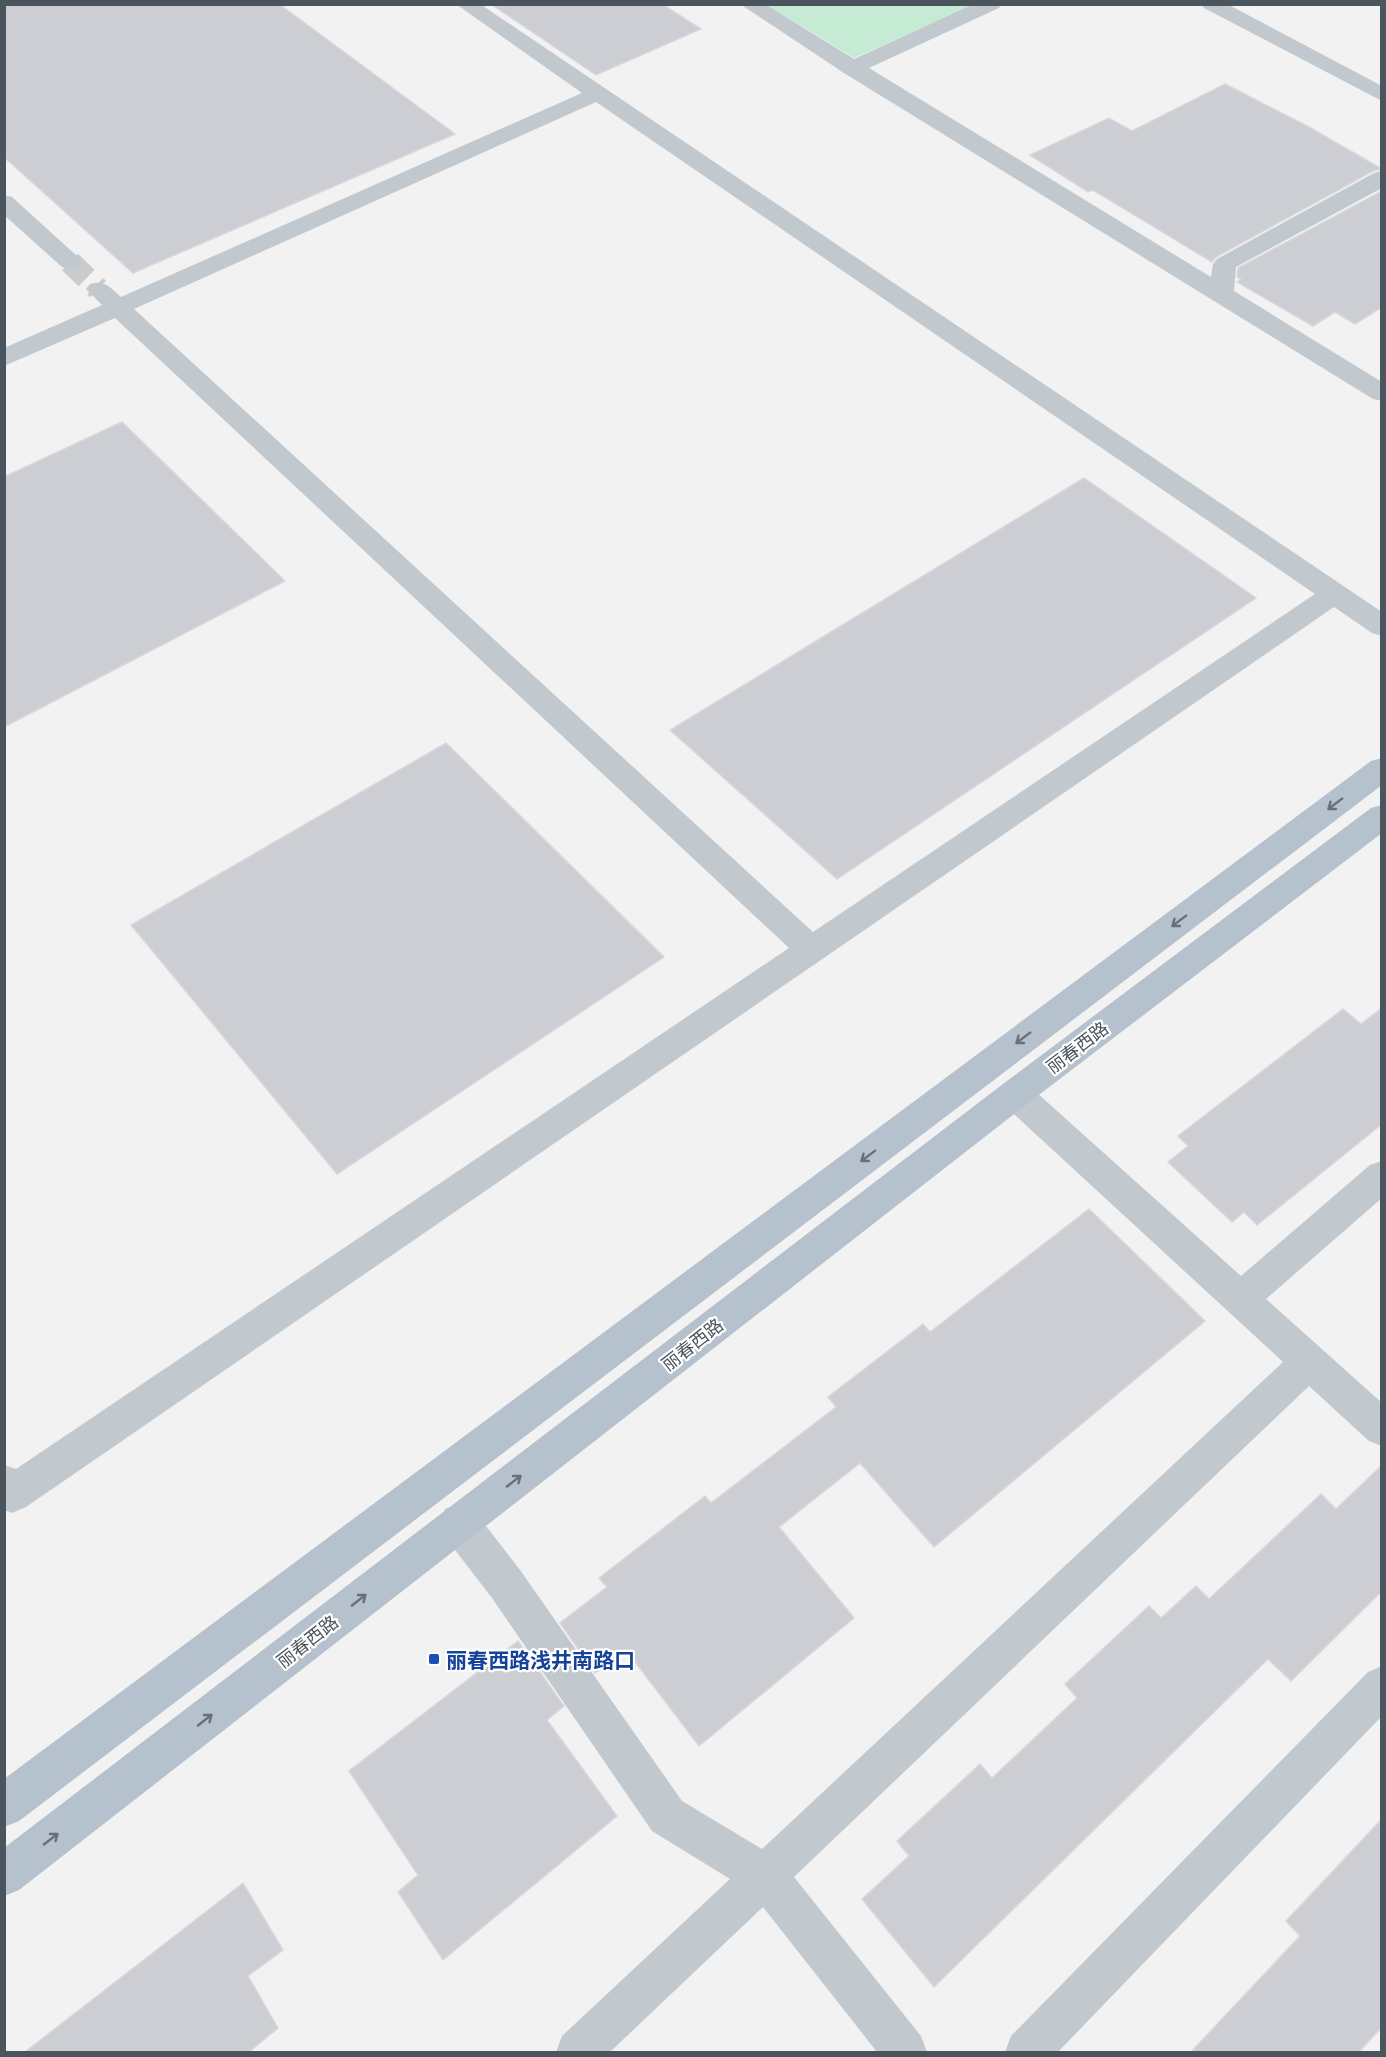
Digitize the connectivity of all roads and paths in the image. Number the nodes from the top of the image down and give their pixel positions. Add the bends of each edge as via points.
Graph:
1 (466, 4) edge
2 (750, 4) edge
3 (992, 4) edge
4 (1211, 4) edge
5 (852, 68) junction
6 (597, 94) junction
7 (1382, 95) edge
8 (1382, 178) edge
9 (4, 202) edge
10 (70, 262) tunnel mouth
11 (98, 289) tunnel mouth
12 (1221, 295) junction
13 (118, 308) junction
14 (4, 358) edge
15 (1382, 393) edge
16 (1334, 594) junction
17 (1382, 626) edge
18 (1382, 768) edge
19 (1382, 816) edge
20 (811, 949) junction
21 (1015, 1094) junction
22 (1382, 1176) edge
23 (1239, 1300) junction
24 (1309, 1362) junction
25 (1382, 1428) edge
26 (4, 1483) edge
27 (459, 1523) junction
28 (1382, 1686) edge
29 (4, 1806) edge
30 (4, 1875) edge
31 (765, 1875) junction
32 (578, 2052) edge
33 (905, 2052) edge
34 (1027, 2052) edge

1 - 6 lane
2 - 5 lane
3 - 5 lane
4 - 7 lane
5 - 12 lane
6 - 13 lane
6 - 16 lane
8 - 12 lane via 1225,264
9 - 10 lane
11 - 13 lane
12 - 15 lane
13 - 14 lane
13 - 20 lane
16 - 17 lane
16 - 20 lane
18 -> 29 main road
19 - 21 main road, 丽春西路
20 - 26 lane via 12,1494
21 - 23 lane
27 -> 21 main road, 丽春西路
22 - 23 lane
23 - 24 lane
24 - 25 lane
24 - 31 lane
30 -> 27 main road, 丽春西路
27 - 31 lane via 506,1584 667,1816
28 - 34 lane
31 - 32 lane
31 - 33 lane

